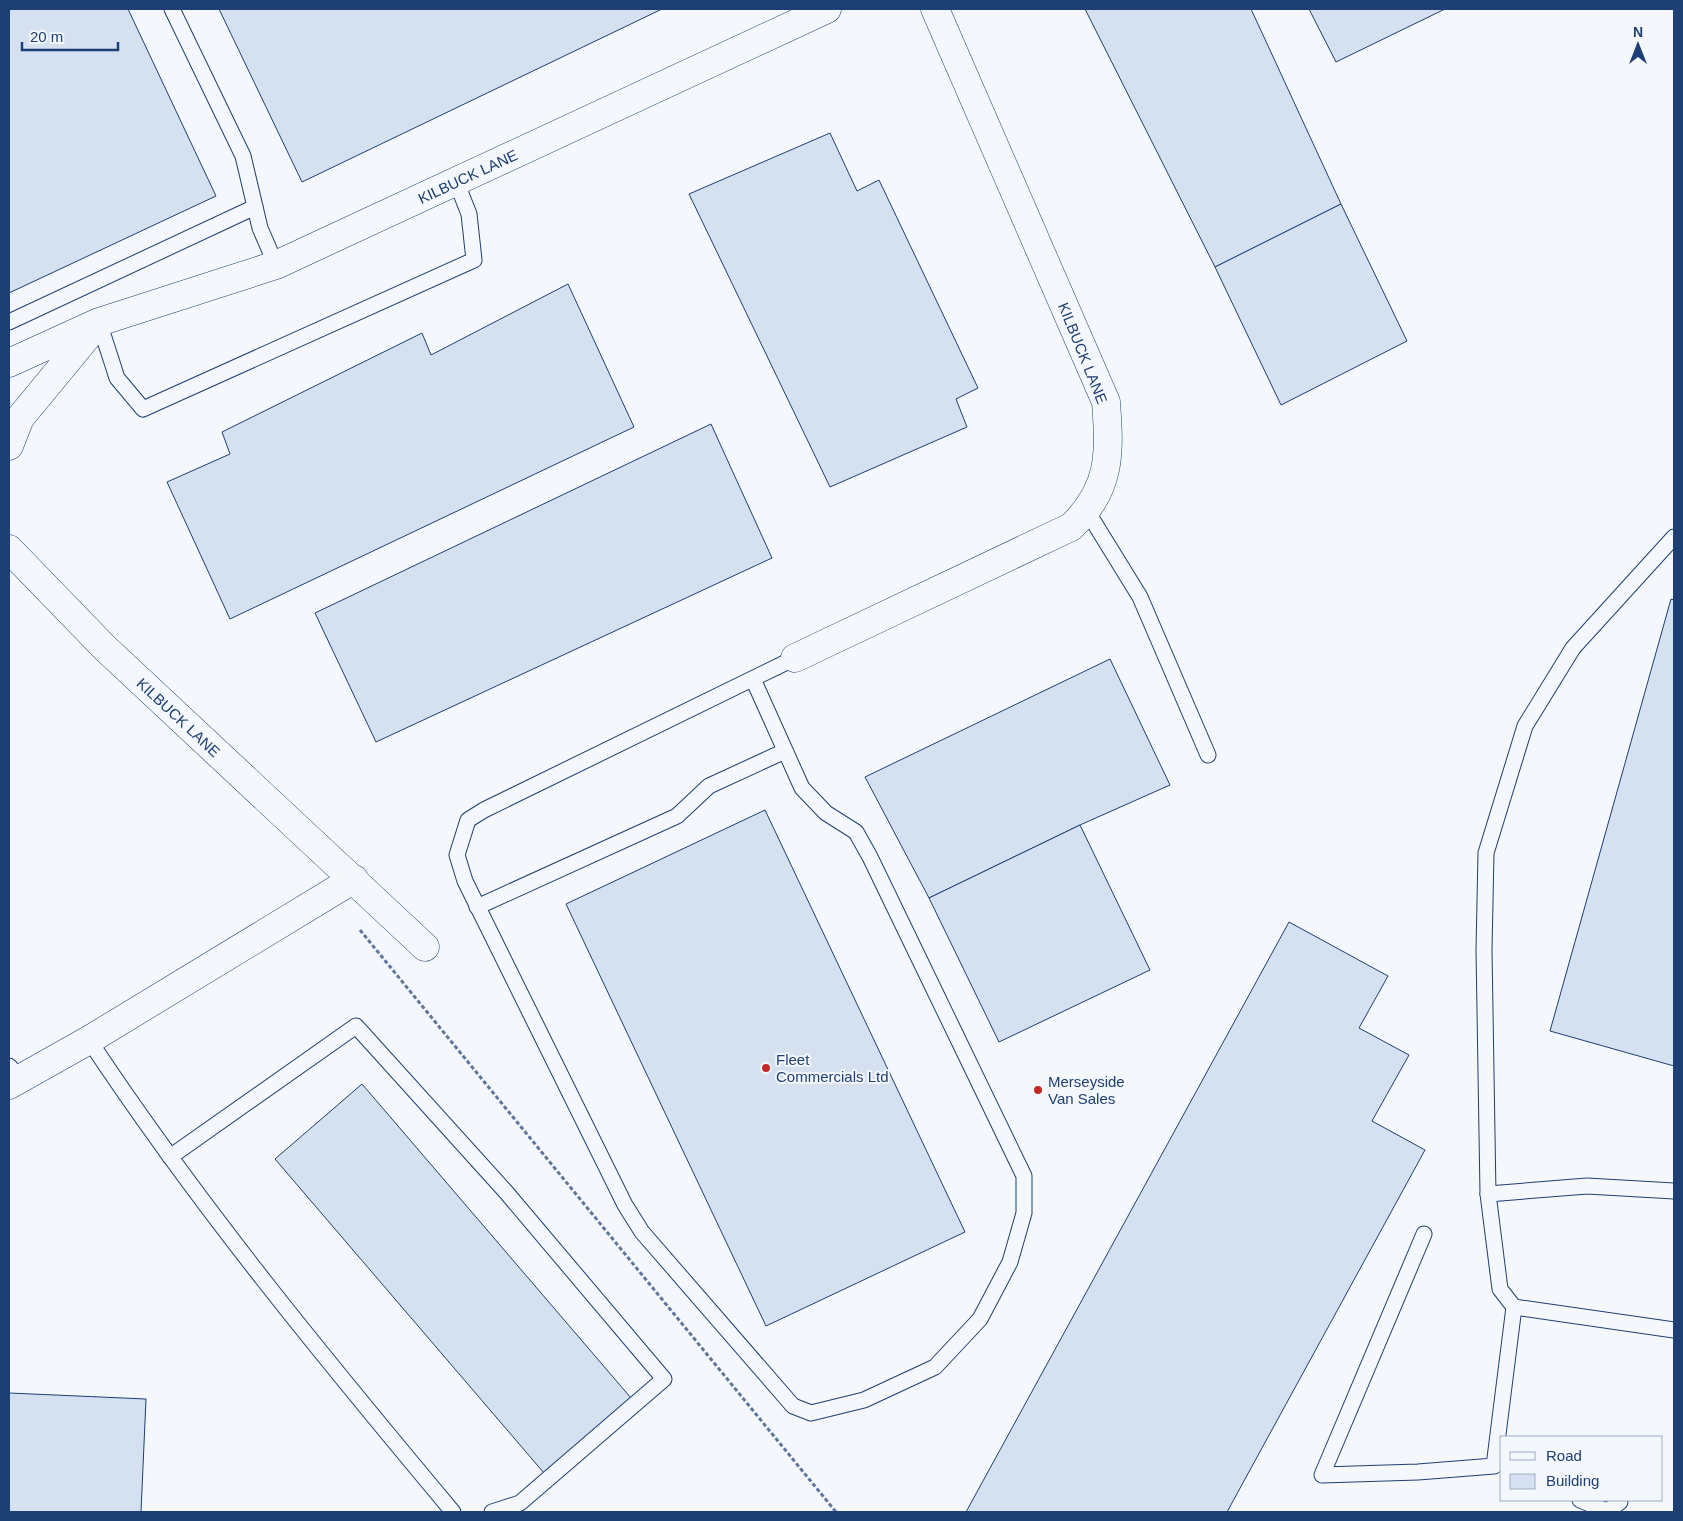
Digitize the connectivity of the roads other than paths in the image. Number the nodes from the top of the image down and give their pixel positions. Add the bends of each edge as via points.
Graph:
1 (172, 9) edge
2 (827, 9) edge
3 (935, 9) edge
4 (456, 181) junction
5 (255, 207) junction
6 (276, 265) junction
7 (9, 322) edge
8 (99, 322) junction
9 (9, 363) edge
10 (9, 446) edge
11 (1088, 511) junction
12 (1674, 538) edge
13 (9, 549) edge
14 (795, 658) joint
15 (752, 679) junction
16 (785, 751) junction
17 (1208, 754) dead end
18 (346, 884) junction
19 (477, 907) junction
20 (425, 947) dead end
21 (89, 1040) junction
22 (13, 1076) edge
23 (170, 1157) junction
24 (1674, 1191) edge
25 (1488, 1194) junction
26 (1424, 1234) dead end
27 (1514, 1307) junction
28 (1674, 1330) edge
29 (1501, 1436) edge
30 (1500, 1447) edge
31 (1498, 1467) edge
32 (1582, 1501) edge
33 (1620, 1502) dead end
34 (453, 1512) edge
35 (492, 1512) edge

1 - 5 lane via 243,156
2 - 4 street, KILBUCK LANE
3 - 11 street, KILBUCK LANE via 1106,402 1109,445 1100,489
4 - 6 street, KILBUCK LANE
4 - 8 lane via 469,214 474,260 143,409 117,378
5 - 6 lane
5 - 7 lane
6 - 8 street, KILBUCK LANE
8 - 9 street, KILBUCK LANE
8 - 10 street via 20,418
11 - 14 street, KILBUCK LANE via 1071,527
11 - 17 lane via 1140,597
12 - 25 lane via 1573,648 1525,726 1486,853 1484,950
13 - 18 street, KILBUCK LANE
14 - 15 lane
15 - 16 lane
15 - 19 lane via 468,820 457,855
16 - 19 lane via 709,786 677,816
16 - 19 lane via 802,788 826,813 856,832 1024,1176 1024,1213 1010,1262 980,1319 935,1368 864,1400 811,1413 793,1406 642,1232 625,1205
18 - 20 street, KILBUCK LANE
18 - 21 street
21 - 22 street
21 - 23 lane
23 - 34 lane via 232,1242
23 - 35 lane via 356,1026 506,1192 664,1379 520,1503
24 - 25 lane via 1588,1186
25 - 27 lane via 1500,1289
26 - 31 lane via 1322,1475
27 - 28 lane
27 - 29 lane
30 - 31 lane
32 - 33 lane via 1607,1512

